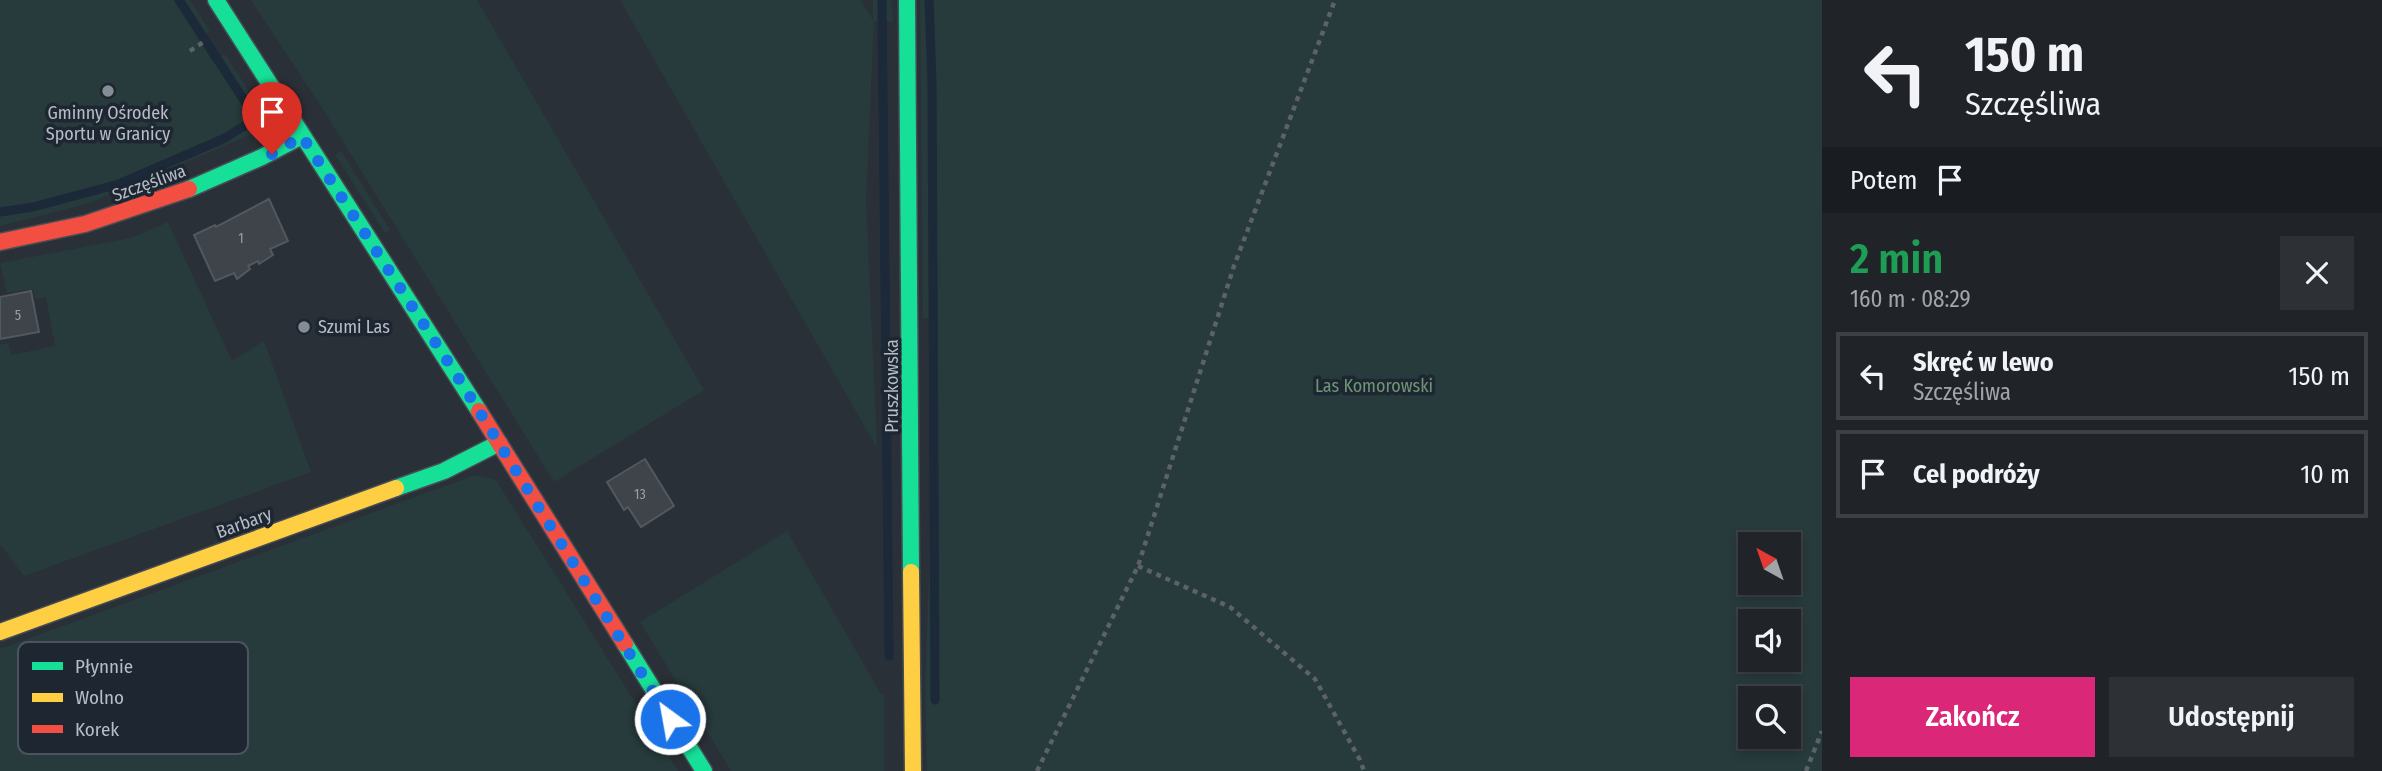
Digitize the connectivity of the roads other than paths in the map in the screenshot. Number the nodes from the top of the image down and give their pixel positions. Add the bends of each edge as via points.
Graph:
1 (216, 0) edge
2 (907, 0) edge
3 (302, 136) junction
4 (0, 242) edge
5 (499, 443) junction
6 (0, 632) edge
7 (704, 771) edge
8 (913, 771) edge

1 - 3 street
2 - 8 street, Pruszkowska
3 - 4 street, Szczęśliwa via 272,154 156,204
3 - 5 street
5 - 6 street, Barbary via 444,471
5 - 7 street

